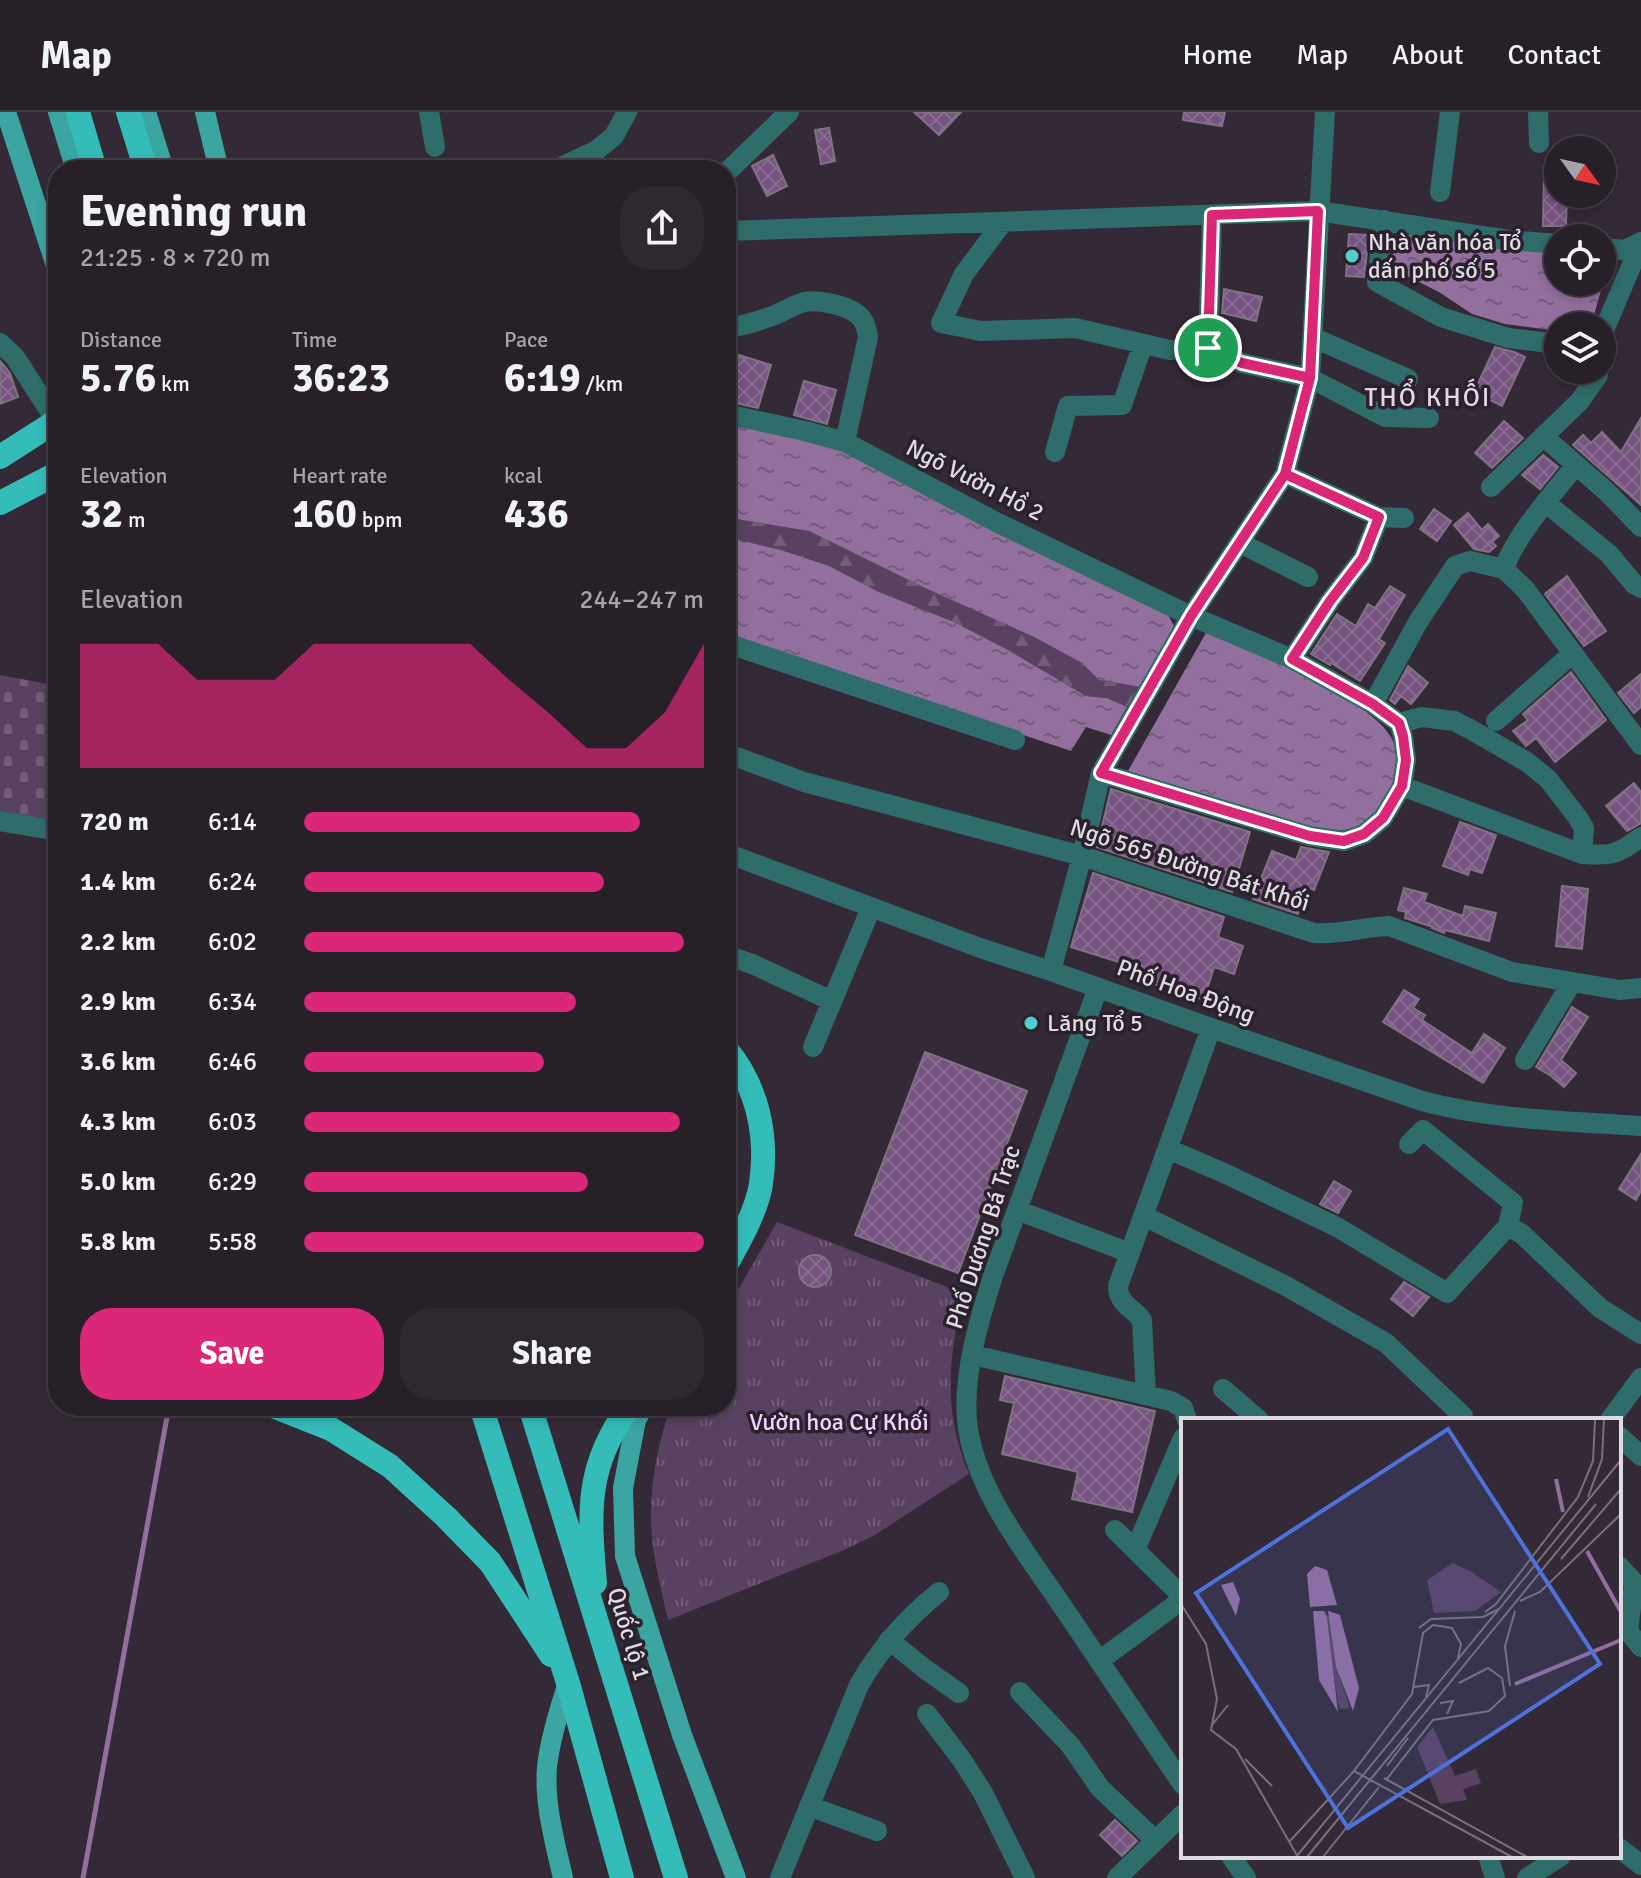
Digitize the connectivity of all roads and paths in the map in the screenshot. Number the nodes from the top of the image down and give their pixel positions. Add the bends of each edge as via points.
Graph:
1 (6, 112) edge
2 (58, 112) edge
3 (78, 112) edge
4 (128, 112) edge
5 (146, 112) edge
6 (205, 112) edge
7 (429, 112) edge
8 (627, 112) edge
9 (789, 112) edge
10 (1325, 112) edge
11 (1450, 112) edge
12 (1538, 112) edge
13 (1539, 143) dead end
14 (435, 147) dead end
15 (73, 160) edge
16 (92, 160) edge
17 (143, 160) edge
18 (161, 160) edge
19 (217, 160) edge
20 (576, 160) edge
21 (736, 163) edge
22 (1440, 192) dead end
23 (1318, 211) junction
24 (1212, 215) junction
25 (1384, 220) junction
26 (1003, 222) junction
27 (736, 231) edge
28 (48, 241) edge
29 (1544, 243) edge
30 (1641, 243) edge
31 (1616, 249) edge
32 (1612, 312) edge
33 (736, 326) edge
34 (1312, 337) junction
35 (1544, 342) edge
36 (1143, 344) junction
37 (1208, 348) junction
38 (5, 354) edge
39 (1310, 378) junction
40 (1408, 379) dead end
41 (1592, 384) edge
42 (48, 409) edge
43 (736, 416) edge
44 (1429, 418) dead end
45 (48, 428) edge
46 (1543, 436) junction
47 (845, 442) junction
48 (1055, 452) dead end
49 (0, 457) edge
50 (1576, 465) junction
51 (1285, 474) junction
52 (48, 478) edge
53 (1491, 487) dead end
54 (0, 503) edge
55 (1546, 503) junction
56 (1632, 508) edge
57 (1379, 517) junction
58 (1404, 518) dead end
59 (1641, 527) edge
60 (1240, 543) junction
61 (1504, 569) junction
62 (1308, 577) dead end
63 (1641, 588) edge
64 (1191, 616) junction
65 (736, 646) edge
66 (1573, 653) junction
67 (1292, 659) junction
68 (1373, 704) junction
69 (1496, 721) dead end
70 (1399, 723) junction
71 (1015, 740) dead end
72 (1641, 745) edge
73 (736, 757) edge
74 (1101, 773) junction
75 (1402, 786) junction
76 (0, 821) edge
77 (48, 829) edge
78 (1641, 837) edge
79 (1582, 854) junction
80 (1082, 856) junction
81 (736, 857) edge
82 (871, 908) junction
83 (736, 958) edge
84 (1051, 971) junction
85 (1572, 982) junction
86 (1098, 988) junction
87 (1641, 988) edge
88 (832, 1001) junction
89 (1211, 1028) junction
90 (813, 1047) dead end
91 (1525, 1060) dead end
92 (736, 1061) edge
93 (1641, 1126) edge
94 (1409, 1144) dead end
95 (1168, 1149) junction
96 (1017, 1210) junction
97 (1144, 1216) junction
98 (1508, 1226) junction
99 (736, 1247) edge
100 (1130, 1253) junction
101 (1641, 1334) edge
102 (973, 1355) junction
103 (1641, 1378) edge
104 (1223, 1389) dead end
105 (1146, 1395) junction
106 (298, 1416) edge
107 (484, 1416) edge
108 (533, 1416) edge
109 (624, 1416) edge
110 (638, 1416) edge
111 (1186, 1418) edge
112 (1257, 1418) edge
113 (1463, 1418) edge
114 (1611, 1418) edge
115 (1621, 1438) edge
116 (1181, 1443) edge
117 (1641, 1456) edge
118 (1115, 1530) dead end
119 (1138, 1543) dead end
120 (1621, 1568) edge
121 (1638, 1587) edge
122 (939, 1592) dead end
123 (1181, 1596) edge
124 (1181, 1600) edge
125 (601, 1637) junction
126 (889, 1640) junction
127 (1641, 1647) edge
128 (1099, 1661) junction
129 (568, 1683) junction
130 (1020, 1692) dead end
131 (959, 1693) dead end
132 (927, 1714) dead end
133 (1181, 1782) edge
134 (809, 1806) junction
135 (1181, 1816) edge
136 (877, 1831) dead end
137 (1155, 1840) junction
138 (1621, 1850) edge
139 (1232, 1858) edge
140 (1489, 1858) edge
141 (1556, 1858) edge
142 (1641, 1865) edge
143 (1534, 1867) edge
144 (563, 1878) edge
145 (620, 1878) edge
146 (676, 1878) edge
147 (736, 1878) edge
148 (780, 1878) edge
149 (1025, 1878) edge
150 (1117, 1878) edge
151 (1246, 1878) edge
152 (1495, 1878) edge

1 - 28 main road
2 - 15 main road
3 - 16 highway
4 - 17 highway
5 - 18 main road
6 - 19 main road
7 - 14 street
8 - 20 street via 614,136
9 - 21 street
10 - 23 street
11 - 22 street
12 - 13 street
23 - 24 street
23 - 25 street
23 - 34 street
24 - 26 street
24 - 37 street
25 - 29 street
25 - 35 street via 1377,282 1441,317 1508,338
26 - 27 street
26 - 36 street via 964,274 941,323 981,331 1075,328
30 - 31 street
30 - 32 street
33 - 47 street via 806,302 848,308 864,321 868,337
34 - 39 street
34 - 40 street
36 - 37 street via 1170,350
36 - 48 street via 1122,405 1068,406
37 - 39 street via 1242,363
38 - 42 street
39 - 44 street via 1385,417
39 - 51 street
41 - 46 street
43 - 47 street, Ngõ Vườn Hồ 2
45 - 49 highway
46 - 50 street
46 - 53 street
47 - 64 street, Ngõ Vườn Hồ 2
50 - 55 street
50 - 56 street
51 - 57 street
51 - 60 street
52 - 54 highway
55 - 61 street
55 - 63 street via 1609,554
56 - 59 street
57 - 58 street
57 - 67 street via 1363,558
60 - 62 street
60 - 64 street
61 - 66 street
61 - 68 street via 1470,561 1455,566
64 - 67 street, Ngõ Vườn Hồ 2
64 - 74 street
65 - 71 street
66 - 69 street
66 - 72 street
67 - 68 street, Ngõ Vườn Hồ 2
68 - 70 street, Ngõ Vườn Hồ 2
70 - 75 street via 1406,760
70 - 79 street via 1422,717 1454,721 1527,762 1548,779 1584,828
73 - 80 street, Ngõ 565 Đường Bát Khối via 804,782
74 - 75 street via 1310,836 1344,841 1364,834 1383,818
74 - 80 street
75 - 79 street
76 - 77 street
78 - 79 street via 1620,853
80 - 84 street
80 - 85 street, Ngõ 565 Đường Bát Khối via 1314,933 1400,928 1512,972
81 - 82 street, Phố Hoa Động
82 - 84 street, Phố Hoa Động
82 - 88 street
83 - 88 street
84 - 86 street, Phố Hoa Động
85 - 87 street, Ngõ 565 Đường Bát Khối
85 - 91 street
86 - 89 street, Phố Hoa Động
86 - 96 street, Phố Dương Bá Trạc
88 - 90 street
89 - 93 street, Phố Hoa Động via 1446,1107
89 - 95 street
92 - 99 highway via 757,1104 763,1143 761,1187
94 - 98 street via 1423,1130 1513,1203
95 - 97 street
95 - 98 street via 1337,1227 1447,1293
96 - 100 street
96 - 102 street, Phố Dương Bá Trạc via 980,1316
97 - 100 street
97 - 113 street via 1286,1286 1386,1343
98 - 101 street via 1600,1308
100 - 105 street via 1118,1294 1142,1320
102 - 105 street
102 - 128 street, Phố Dương Bá Trạc via 967,1420 980,1472
103 - 114 street
104 - 112 street
105 - 111 street via 1179,1405
106 - 129 highway via 331,1429 390,1466 446,1517 490,1562
107 - 129 highway
108 - 125 highway, Quốc lộ 1
109 - 125 highway via 603,1449 592,1489
110 - 147 main road via 623,1488 625,1556 682,1735
115 - 117 street
116 - 119 street
118 - 123 street
120 - 121 street
121 - 127 street via 1628,1631
122 - 126 street
124 - 128 street
125 - 146 highway, Quốc lộ 1
126 - 131 street
126 - 134 street via 859,1685
128 - 133 street, Phố Dương Bá Trạc
129 - 144 main road via 547,1768 549,1811
129 - 145 highway
130 - 137 street via 1071,1746 1100,1788
132 - 149 street via 983,1793
134 - 136 street
134 - 148 street
135 - 137 street
137 - 150 street
138 - 142 street
139 - 151 street
140 - 152 street
141 - 143 street

